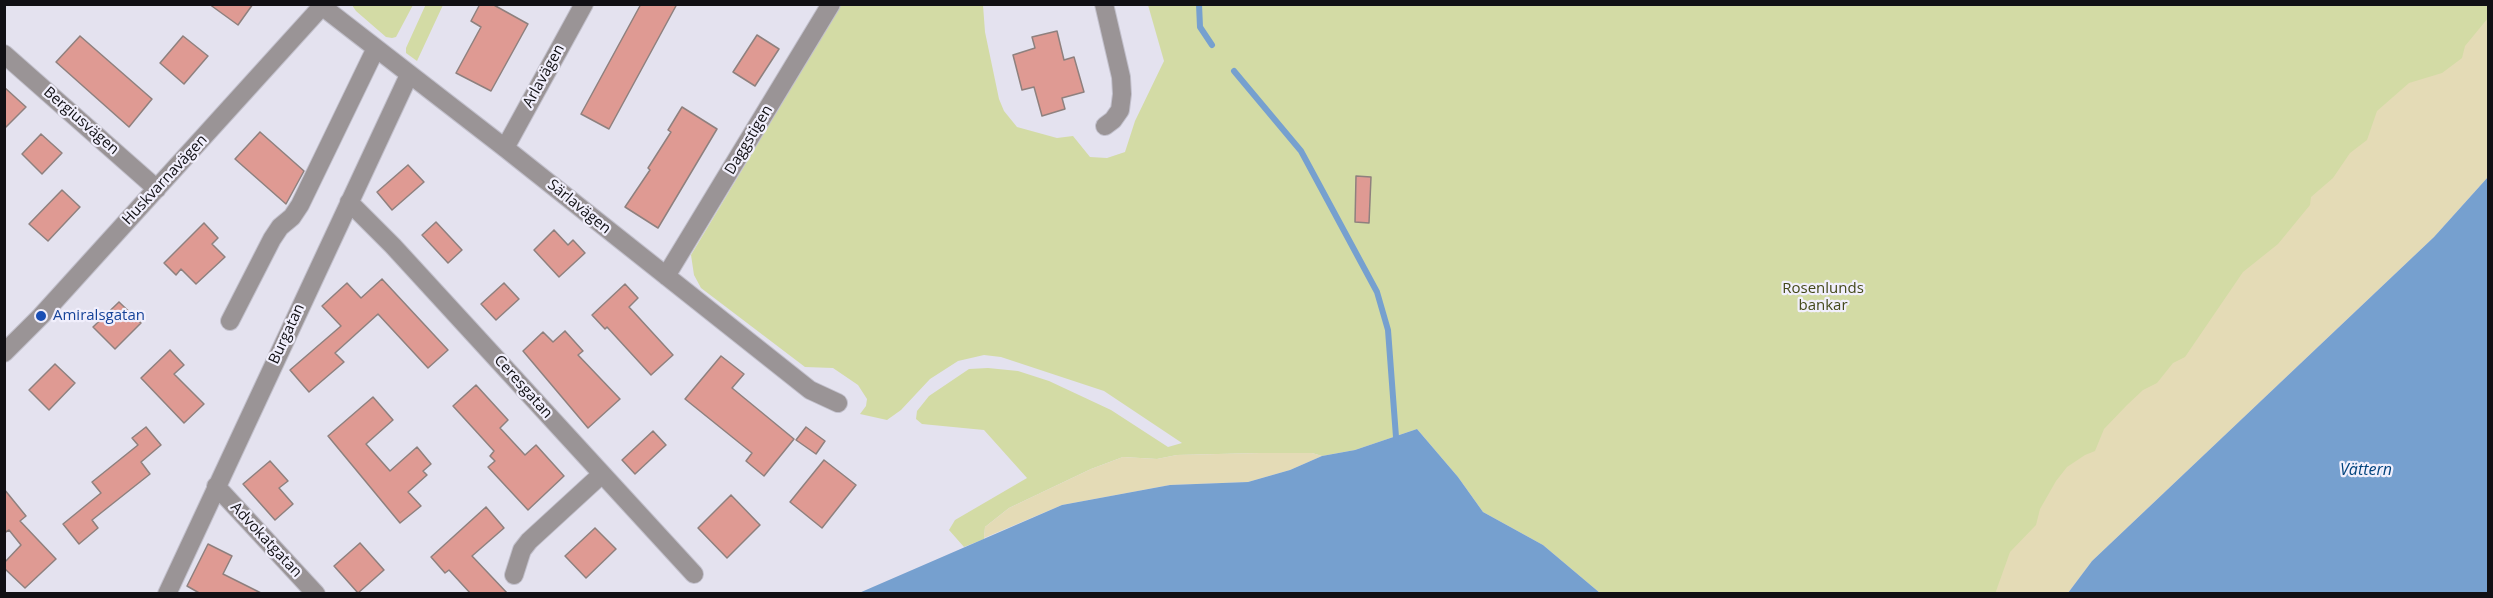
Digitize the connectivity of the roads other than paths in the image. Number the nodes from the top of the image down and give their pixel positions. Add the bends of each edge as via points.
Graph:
1 (584, 4) edge
2 (831, 4) edge
3 (1104, 4) edge
4 (321, 5) edge
5 (376, 48) junction
6 (4, 54) edge
7 (410, 75) junction
8 (1105, 126) dead end
9 (505, 148) junction
10 (157, 189) junction
11 (349, 202) junction
12 (666, 276) junction
13 (230, 321) dead end
14 (8, 343) edge
15 (838, 403) dead end
16 (603, 474) junction
17 (216, 486) junction
18 (694, 574) dead end
19 (514, 575) dead end
20 (167, 594) edge
21 (316, 594) edge

1 - 9 street, Arlavägen
2 - 12 street, Daggstigen
3 - 8 street via 1122,94 1120,110
4 - 5 street, Särlavägen
4 - 10 street, Huskvarnavägen
5 - 7 street, Särlavägen
5 - 13 street via 300,205 272,238
6 - 10 street, Bergiusvägen
7 - 9 street, Särlavägen
7 - 11 street, Burgatan
9 - 12 street, Särlavägen
10 - 14 street, Huskvarnavägen
11 - 16 street, Ceresgatan
11 - 17 street, Burgatan
12 - 15 street, Särlavägen via 810,390
16 - 18 street, Ceresgatan
16 - 19 street via 529,541
17 - 20 street, Burgatan
17 - 21 street, Advokatgatan

